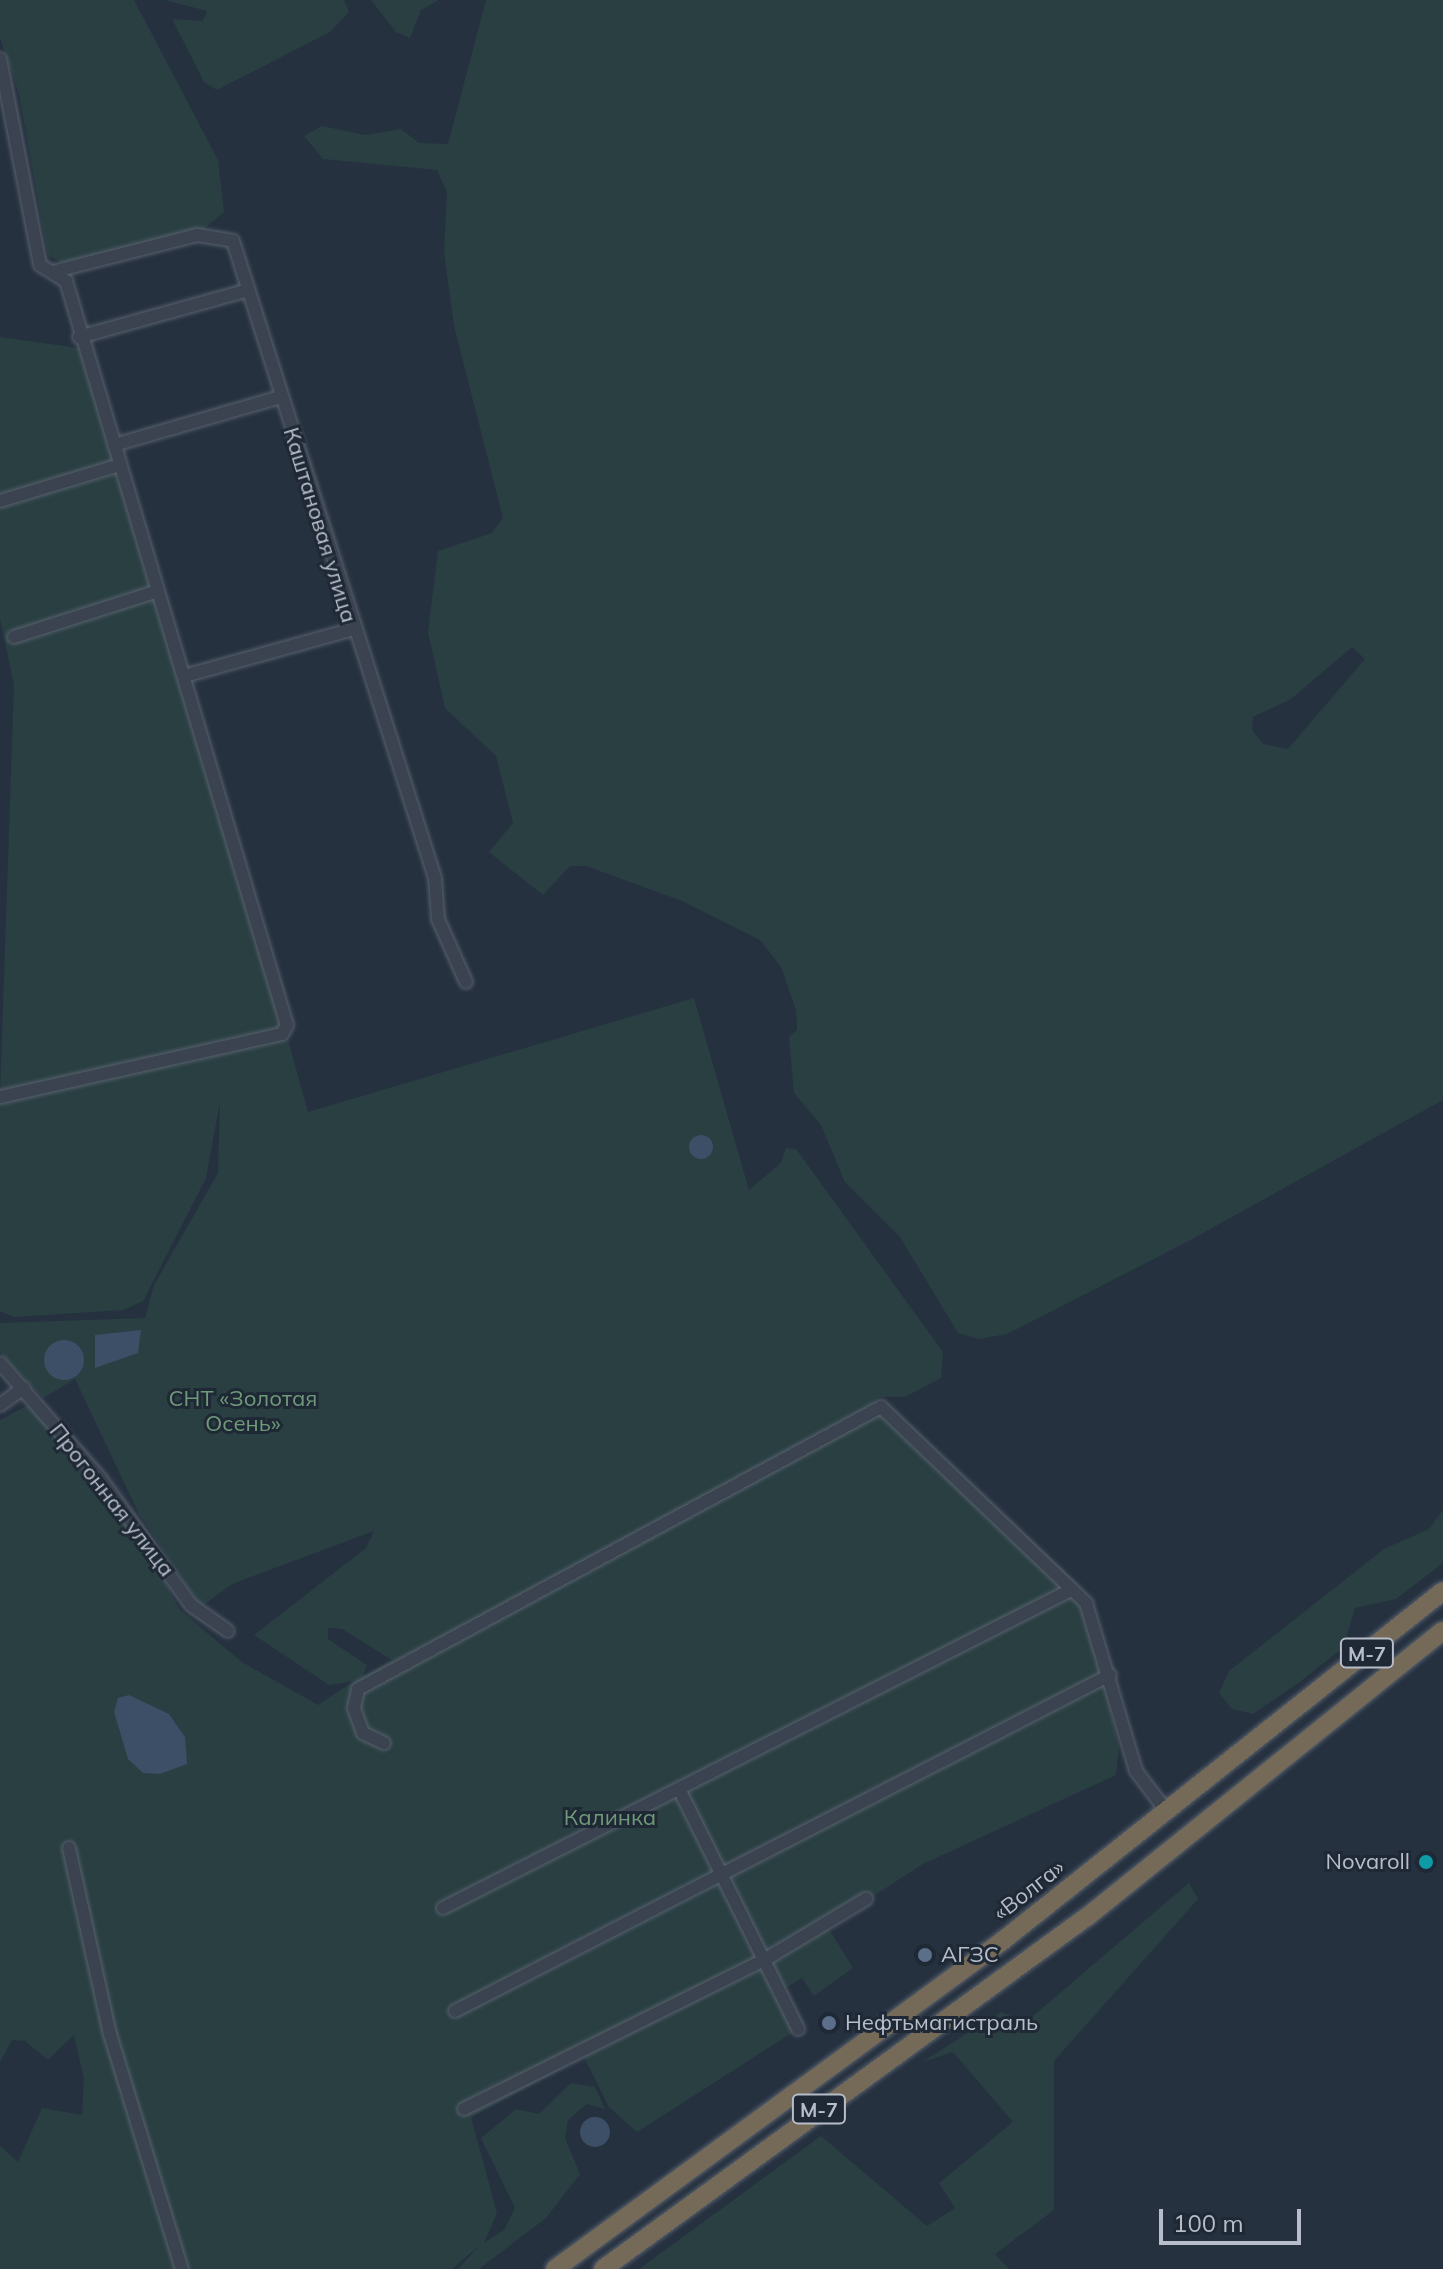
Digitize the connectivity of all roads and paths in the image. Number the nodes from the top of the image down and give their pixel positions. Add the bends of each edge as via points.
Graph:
1 (0, 59) edge
2 (56, 271) junction
3 (249, 290) junction
4 (79, 337) junction
5 (280, 397) junction
6 (114, 445) junction
7 (120, 465) junction
8 (0, 501) edge
9 (158, 591) junction
10 (353, 629) junction
11 (14, 637) dead end
12 (184, 676) junction
13 (466, 982) dead end
14 (0, 1097) edge
15 (0, 1363) edge
16 (23, 1388) junction
17 (0, 1405) edge
18 (1071, 1590) junction
19 (1443, 1591) edge
20 (228, 1631) dead end
21 (1443, 1631) edge
22 (1110, 1675) junction
23 (384, 1743) dead end
24 (679, 1789) junction
25 (1167, 1812) junction
26 (69, 1848) dead end
27 (719, 1875) junction
28 (866, 1899) dead end
29 (443, 1908) dead end
30 (766, 1959) junction
31 (455, 2011) dead end
32 (798, 2029) dead end
33 (464, 2109) dead end
34 (182, 2269) edge
35 (555, 2269) edge
36 (603, 2269) edge

1 - 2 street via 40,265
2 - 3 street, Каштановая улица via 218,234 233,241
2 - 4 street via 66,281
3 - 4 street
3 - 5 street, Каштановая улица
4 - 6 street
5 - 6 street
5 - 10 street, Каштановая улица
6 - 7 street
7 - 8 street
7 - 9 street
9 - 11 street
9 - 12 street
10 - 12 street
10 - 13 street, Каштановая улица via 435,878 438,919
12 - 14 street via 287,1025 282,1034
15 - 16 street, Прогонная улица
16 - 17 street
16 - 20 street, Прогонная улица via 100,1478 191,1605
18 - 22 street via 1096,1625
18 - 23 street via 881,1407 358,1689 354,1708 363,1733
18 - 24 street
19 - 25 highway, «Волга» / М-7
21 - 36 highway, М-7 via 1088,1916
22 - 25 street via 1136,1771
22 - 27 street
24 - 27 street
24 - 29 street
25 - 35 highway, «Волга» / М-7
26 - 34 street via 110,2034
27 - 30 street
27 - 31 street
28 - 30 street
30 - 32 street
30 - 33 street

